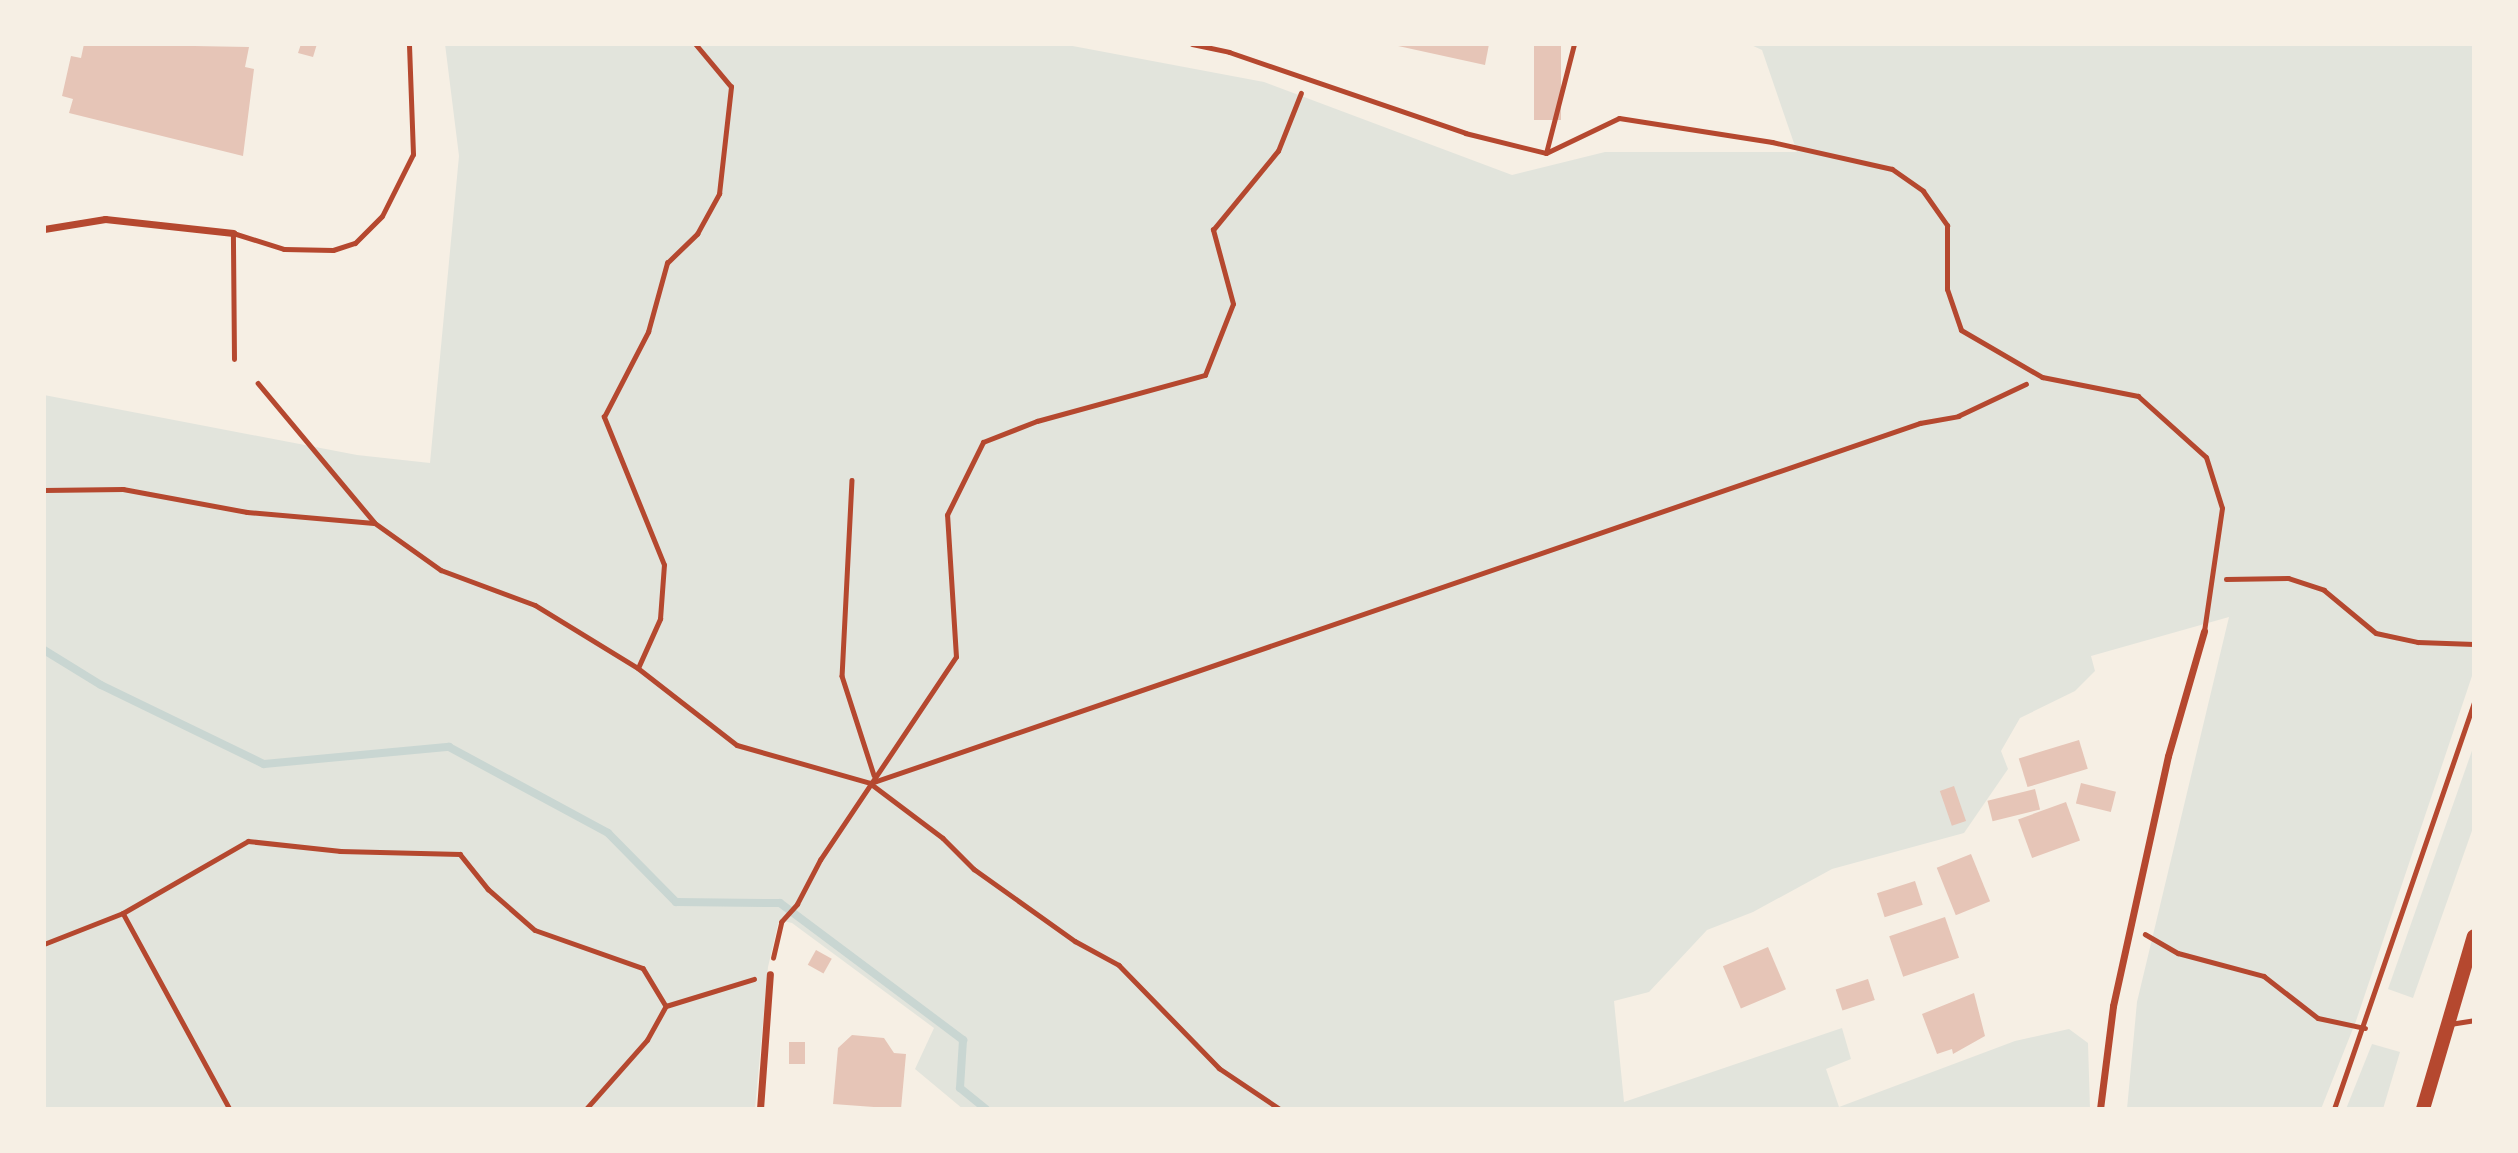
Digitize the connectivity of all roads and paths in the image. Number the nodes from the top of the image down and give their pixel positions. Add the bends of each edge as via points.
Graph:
1 (409, 44) edge
2 (695, 44) edge
3 (1192, 44) edge
4 (1574, 44) edge
5 (1307, 78) junction
6 (1546, 153) junction
7 (44, 229) edge
8 (233, 233) junction
9 (234, 359) dead end
10 (2042, 377) junction
11 (258, 383) dead end
12 (852, 480) dead end
13 (44, 490) edge
14 (375, 523) junction
15 (2213, 572) junction
16 (2204, 631) joint
17 (2474, 644) edge
18 (638, 668) junction
19 (2474, 702) edge
20 (875, 776) junction
21 (870, 783) junction
22 (123, 913) junction
23 (2131, 926) junction
24 (2474, 936) edge
25 (44, 944) edge
26 (2472, 955) edge
27 (769, 974) junction
28 (666, 1006) junction
29 (2474, 1020) edge
30 (2449, 1024) junction
31 (2365, 1028) junction
32 (230, 1109) edge
33 (586, 1109) edge
34 (760, 1109) edge
35 (1280, 1109) edge
36 (2100, 1109) edge
37 (2334, 1109) edge
38 (2423, 1109) edge

1 - 8 lane via 413,154 382,215 355,243 333,250 284,249
2 - 18 path via 731,87 719,194 697,234 667,263 648,332 604,417 664,565 660,619
3 - 5 lane
4 - 6 lane
5 - 6 lane via 1465,133
5 - 20 path via 1278,151 1213,230 1233,304 1205,376 1037,421 983,442 947,515 956,657
6 - 10 lane via 1619,118 1772,142 1892,169 1923,191 1947,225 1947,289 1961,330
7 - 8 street via 105,219
8 - 9 lane
10 - 15 lane via 2138,396 2206,457 2222,508
10 - 21 path via 1958,416 1907,428
11 - 14 path
12 - 20 path via 842,676
13 - 14 path via 122,489 247,512
14 - 18 path via 441,570 535,605
15 - 16 lane
15 - 17 path via 2232,581 2288,578 2324,590 2376,633 2418,642
16 - 23 street via 2168,756
18 - 21 path via 737,745
19 - 31 path
20 - 21 path
21 - 27 path via 797,904 781,922
21 - 35 path via 943,838 974,869 1075,941 1119,965 1219,1068
22 - 25 path
22 - 28 path via 248,841 340,851 460,854 488,890 535,930 643,968
22 - 32 path
23 - 31 path via 2178,953 2264,976 2318,1018
23 - 36 street via 2113,1006
24 - 26 main road
26 - 30 main road
27 - 28 path
27 - 34 street
28 - 33 path via 647,1040
29 - 30 lane
30 - 38 main road
31 - 37 path

